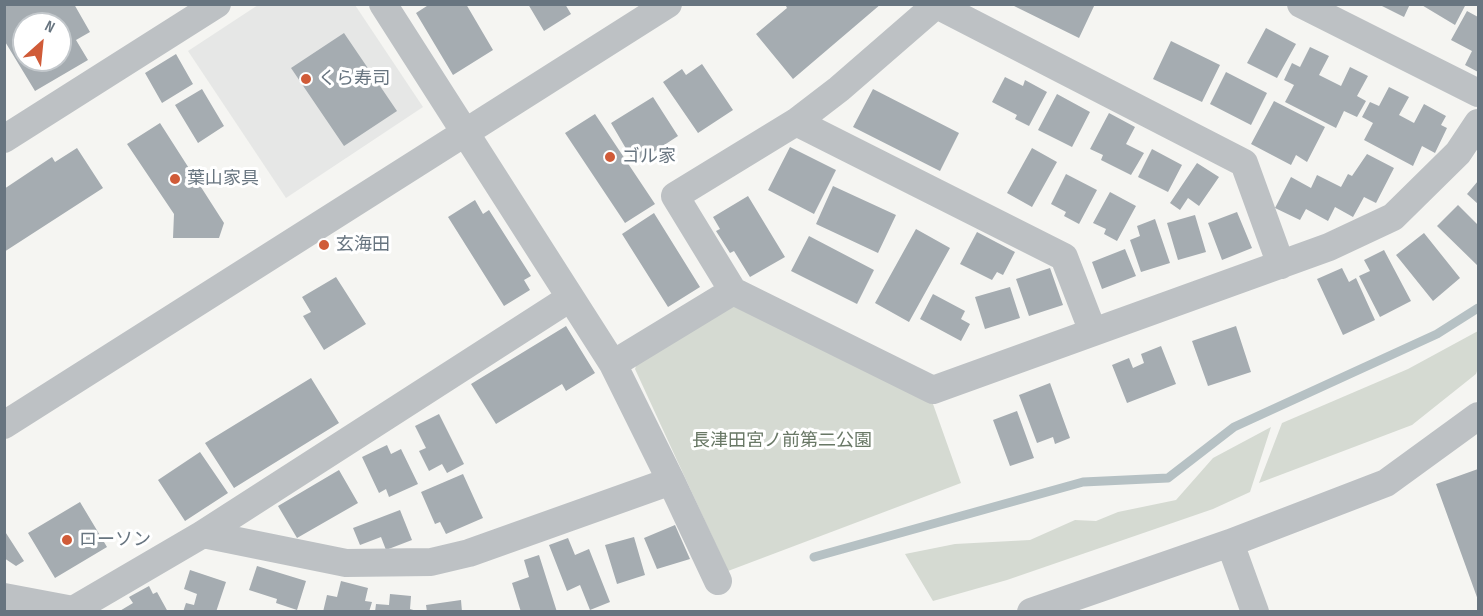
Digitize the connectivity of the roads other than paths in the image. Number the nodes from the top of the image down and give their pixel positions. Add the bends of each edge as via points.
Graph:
1 (217, 4) edge
2 (383, 4) edge
3 (668, 4) edge
4 (1301, 4) edge
5 (937, 5) edge
6 (1479, 93) edge
7 (796, 122) junction
8 (1479, 123) edge
9 (466, 134) junction
10 (4, 139) edge
11 (1281, 265) junction
12 (733, 291) junction
13 (570, 298) junction
14 (1093, 332) junction
15 (613, 364) junction
16 (1479, 416) edge
17 (4, 425) edge
18 (671, 481) junction
19 (203, 534) junction
20 (1230, 543) junction
21 (718, 580) dead end
22 (4, 597) edge
23 (1031, 612) edge
24 (1255, 612) edge

1 - 10 street
2 - 9 street
3 - 9 street
4 - 6 street
5 - 7 street
5 - 11 street via 1244,163
7 - 12 street via 675,196
7 - 14 street via 1064,257
8 - 11 street via 1458,153 1393,217
9 - 13 street
9 - 17 street
11 - 14 street
12 - 14 street via 933,390
12 - 15 street
13 - 15 street
13 - 19 street
15 - 18 street
16 - 20 street via 1386,483
18 - 19 street via 469,553 431,562 346,563
18 - 21 street
19 - 22 street via 73,609
20 - 23 street
20 - 24 street

